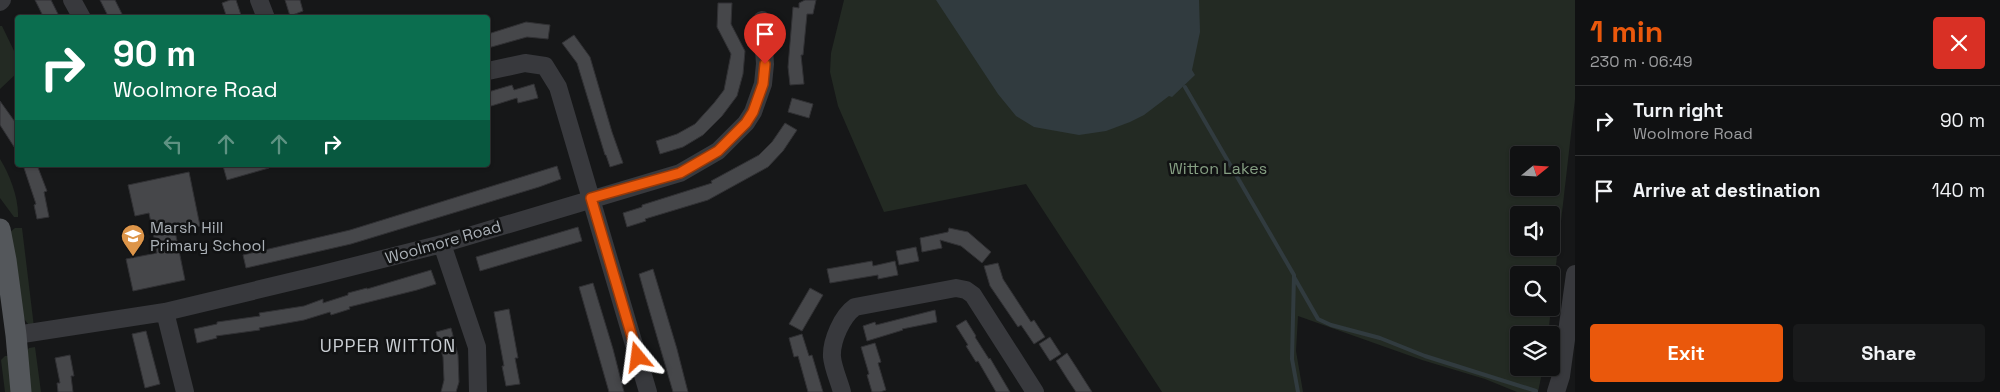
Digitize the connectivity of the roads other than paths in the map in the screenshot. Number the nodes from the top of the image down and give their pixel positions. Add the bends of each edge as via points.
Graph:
1 (72, 0) edge
2 (259, 0) edge
3 (80, 15) edge
4 (265, 15) edge
5 (762, 20) dead end
6 (490, 71) edge
7 (591, 198) junction
8 (0, 229) edge
9 (442, 244) junction
10 (1575, 274) edge
11 (165, 312) junction
12 (8, 337) edge
13 (21, 392) edge
14 (185, 392) edge
15 (478, 392) edge
16 (648, 392) edge
17 (842, 392) edge
18 (1035, 392) edge
19 (1556, 392) edge

1 - 3 street
2 - 4 street
5 - 7 street, Woolmore Road via 763,84 746,123 718,151 687,170
6 - 7 street via 525,63 545,66 558,87
7 - 9 street, Woolmore Road
7 - 16 street
8 - 12 main road via 6,260
9 - 11 street, Woolmore Road
9 - 15 street via 477,347
10 - 19 street
11 - 12 street, Woolmore Road
11 - 14 street
12 - 13 main road
17 - 18 street via 832,357 835,338 851,310 956,288 973,294

